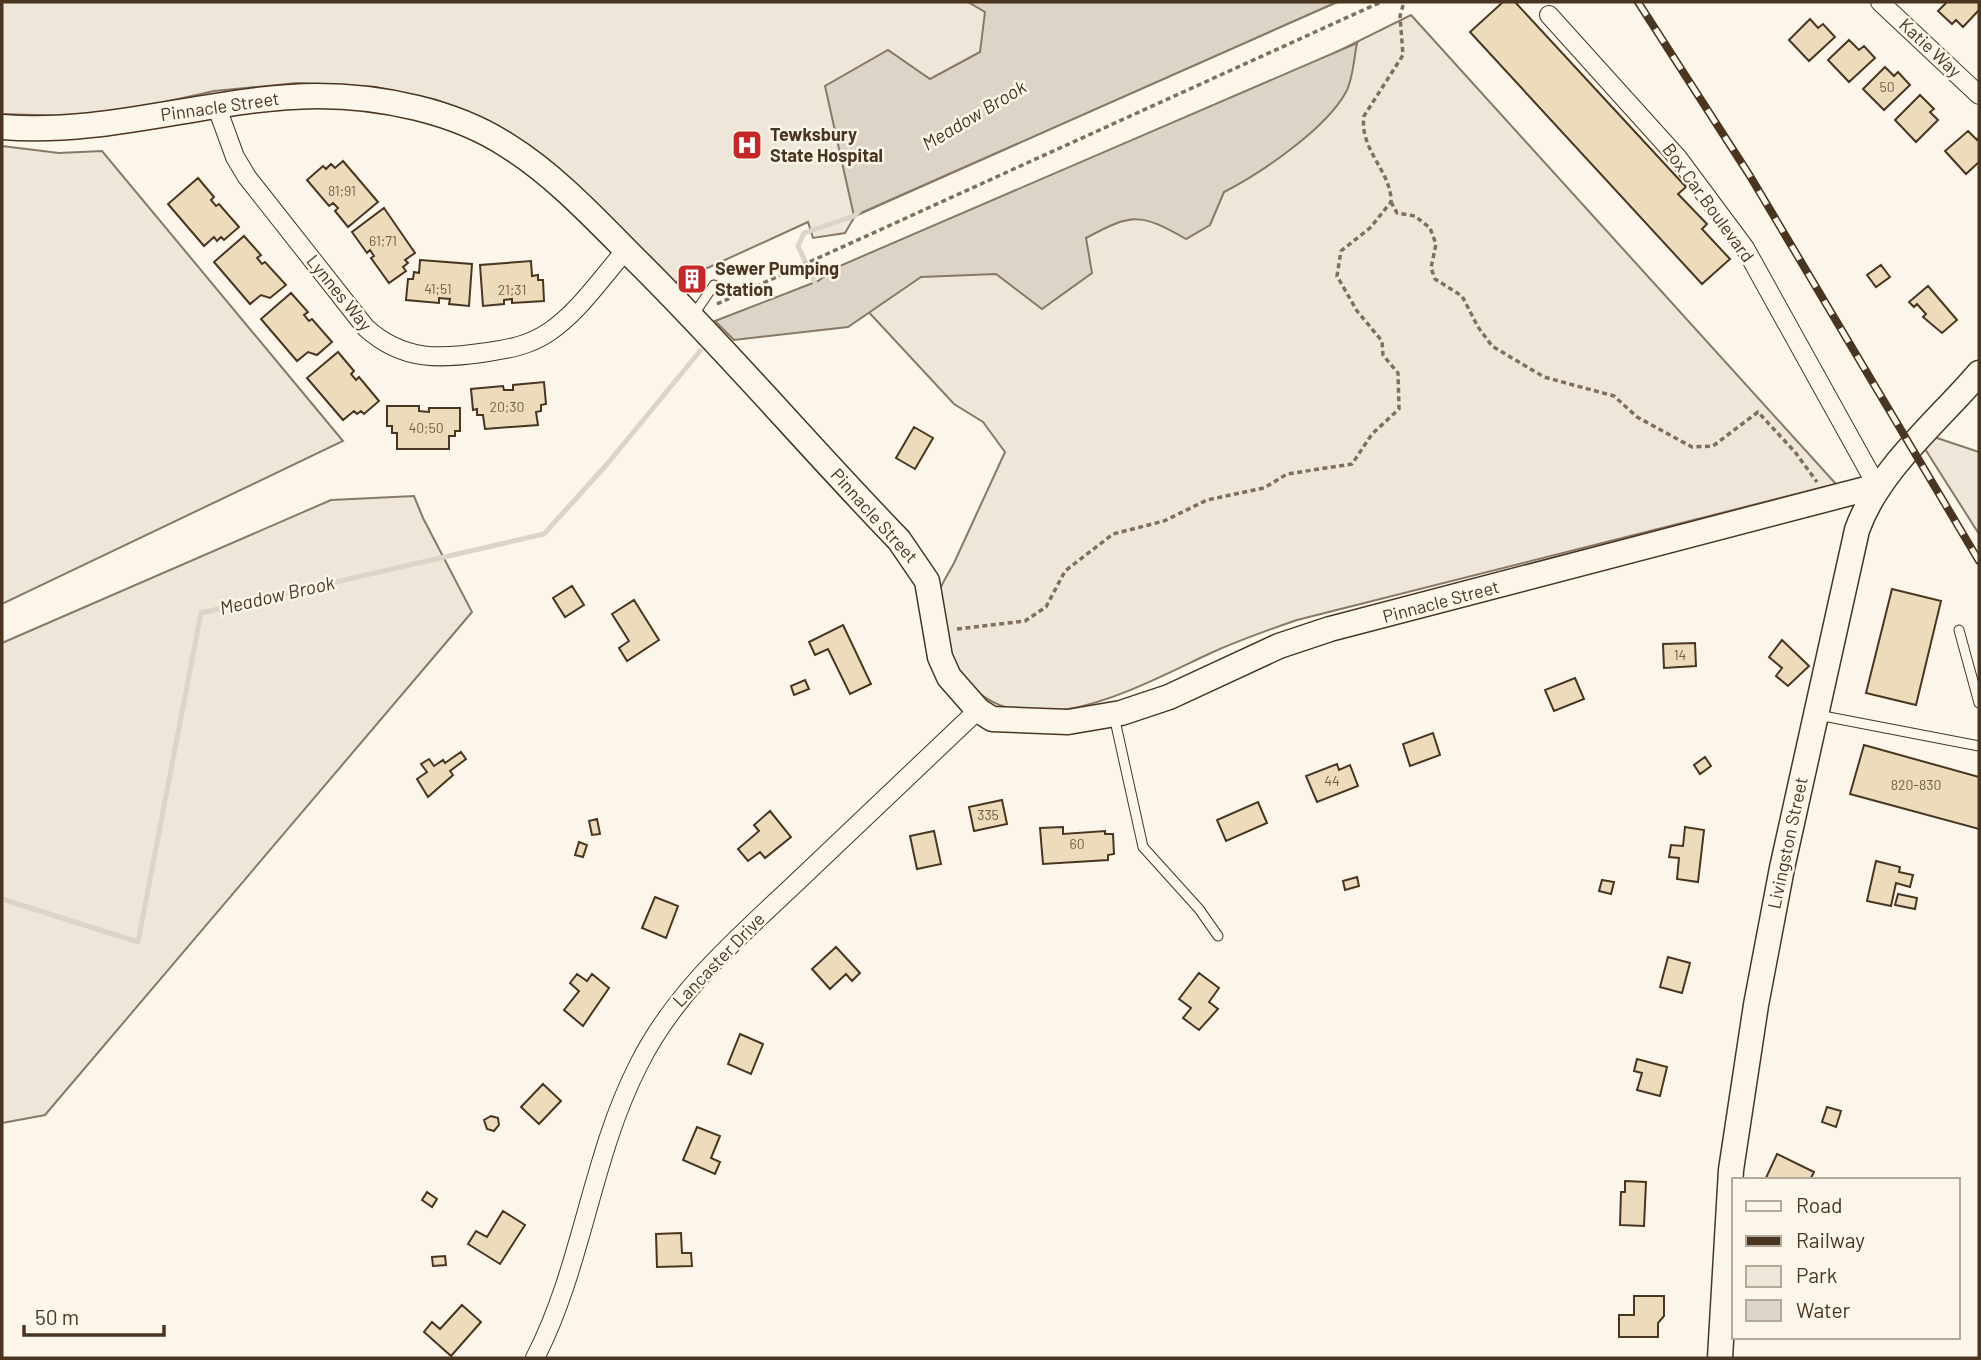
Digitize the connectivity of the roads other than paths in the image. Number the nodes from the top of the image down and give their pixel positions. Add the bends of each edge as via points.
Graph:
1 (1880, 2) edge
2 (1549, 15) dead end
3 (1979, 95) edge
4 (216, 105) junction
5 (2, 127) edge
6 (626, 250) junction
7 (714, 285) dead end
8 (693, 316) junction
9 (1979, 373) edge
10 (1877, 486) junction
11 (1959, 630) dead end
12 (1979, 703) edge
13 (978, 710) junction
14 (1114, 714) junction
15 (1816, 715) junction
16 (1979, 746) edge
17 (1218, 936) dead end
18 (536, 1358) edge
19 (1720, 1358) edge

1 - 3 street, Katie Way
2 - 10 street, Box Car Boulevard via 1678,158 1745,248
4 - 5 street, Pinnacle Street via 126,123
4 - 6 street, Pinnacle Street via 319,96 383,101 434,113 509,146 591,214
4 - 6 street, Lynnes Way via 234,157 247,177 366,328 406,353 452,357 518,347 539,338 567,317
6 - 8 street, Pinnacle Street
7 - 8 lane
8 - 13 street, Pinnacle Street via 923,571 940,657 949,677
9 - 10 street, Livingston Street
10 - 14 street, Pinnacle Street via 1330,629 1279,646 1169,697
10 - 15 street, Livingston Street via 1857,530
11 - 12 lane
13 - 14 street, Pinnacle Street via 992,719 1016,721 1068,722
13 - 18 street, Lancaster Drive via 690,986 666,1017 638,1065 608,1142 563,1290
14 - 17 lane via 1143,847
15 - 16 lane
15 - 19 street, Livingston Street via 1782,868 1735,1129

